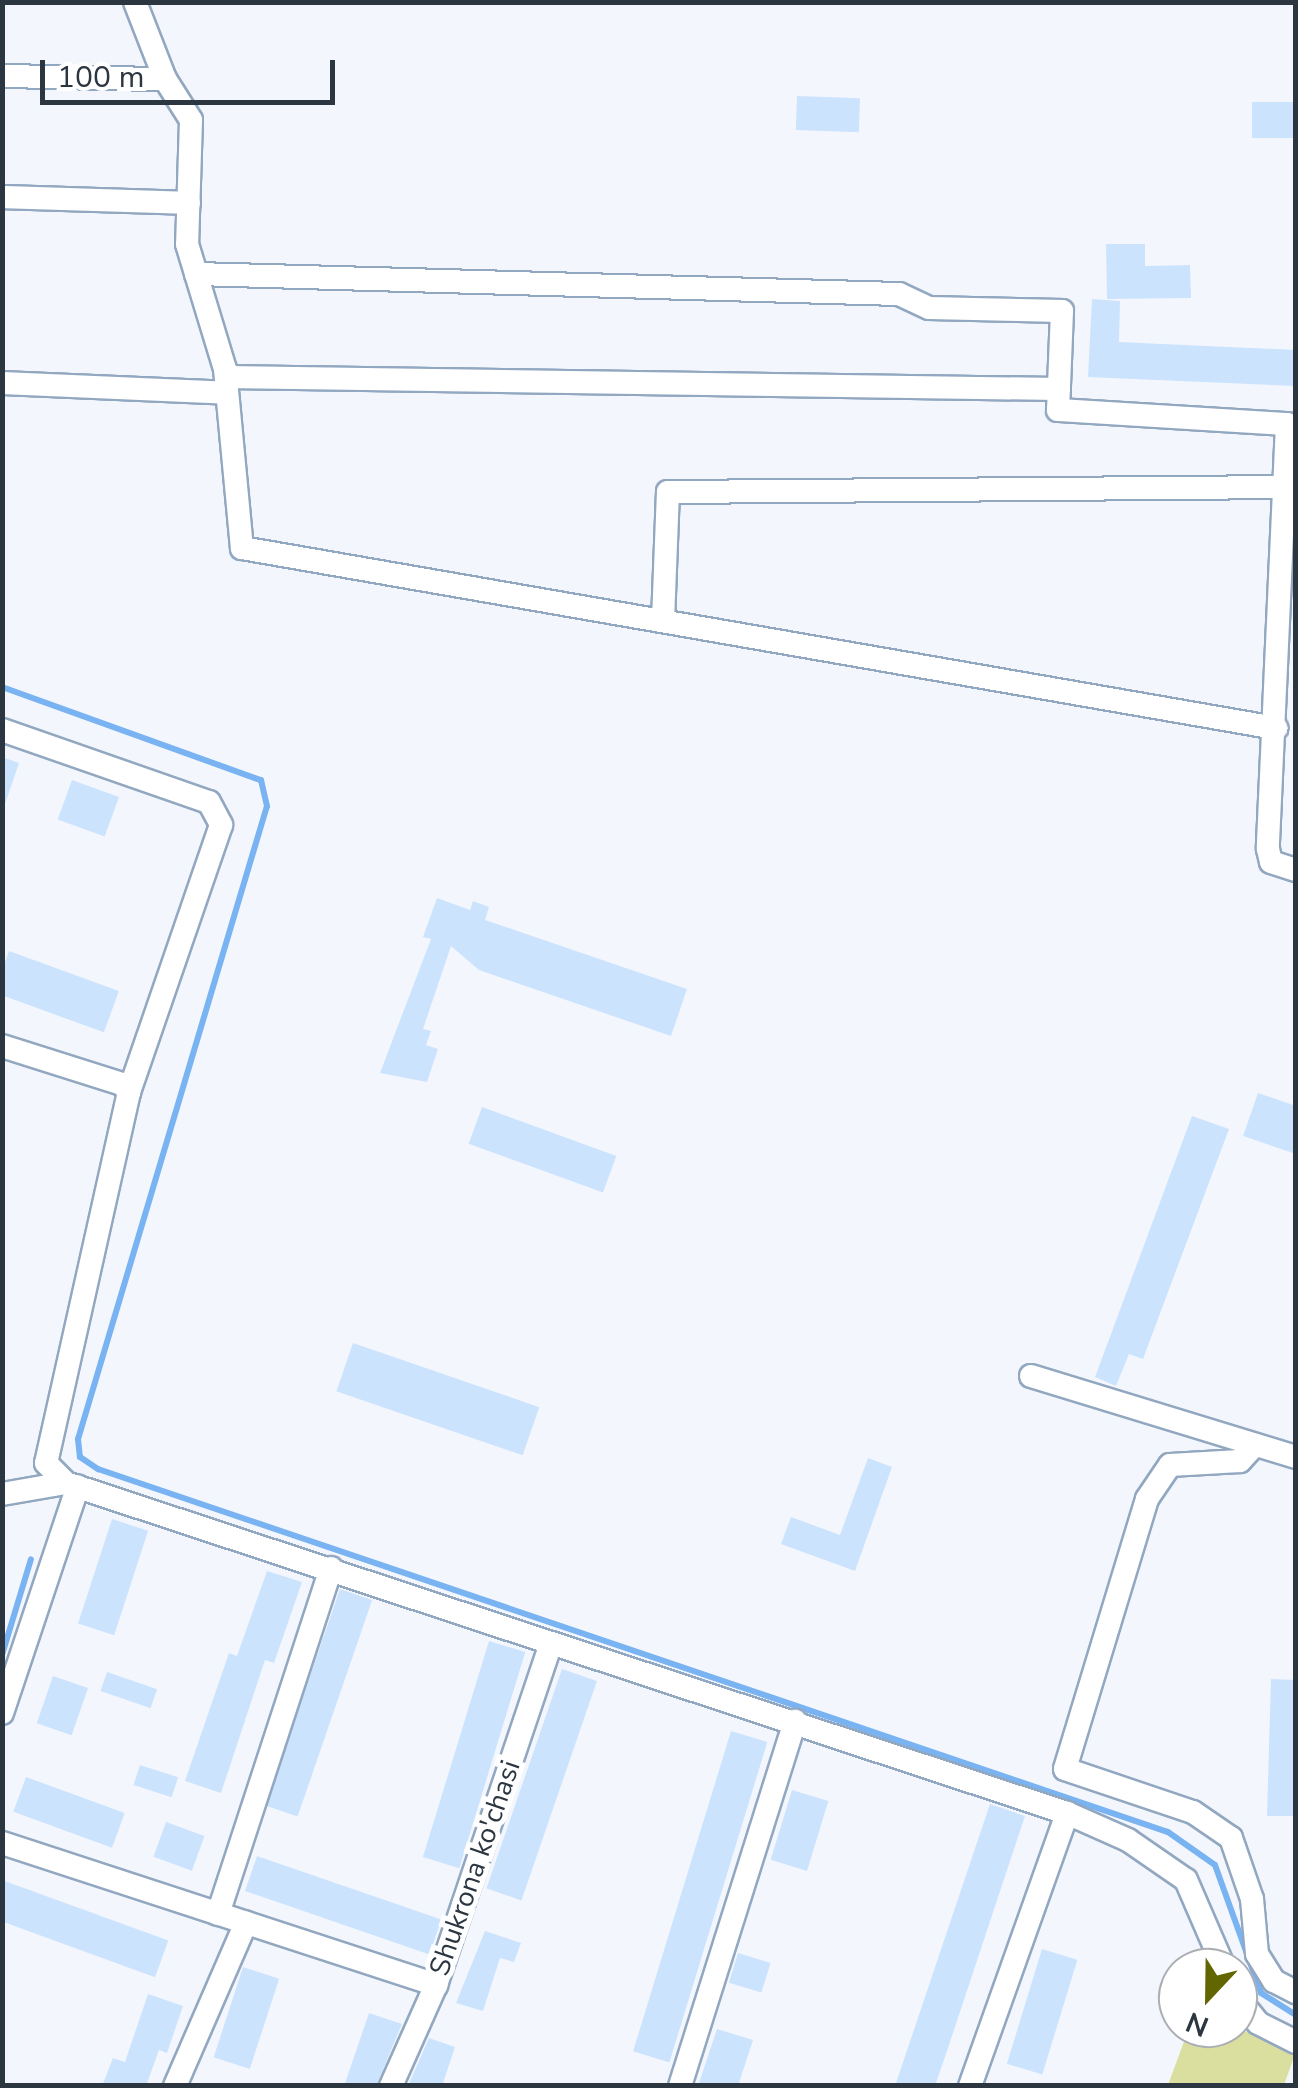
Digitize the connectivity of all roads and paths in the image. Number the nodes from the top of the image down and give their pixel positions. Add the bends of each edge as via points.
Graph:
1 (135, 2) edge
2 (2, 76) edge
3 (165, 79) junction
4 (2, 197) edge
5 (189, 203) junction
6 (196, 274) junction
7 (2, 383) edge
8 (227, 385) junction
9 (1059, 389) junction
10 (1286, 487) junction
11 (663, 621) junction
12 (1276, 728) junction
13 (2, 730) edge
14 (1296, 870) edge
15 (2, 1046) edge
16 (129, 1092) junction
17 (1032, 1376) dead end
18 (1252, 1448) junction
19 (1296, 1457) edge
20 (72, 1485) junction
21 (2, 1494) edge
22 (331, 1568) junction
23 (550, 1646) junction
24 (2, 1714) edge
25 (794, 1721) junction
26 (1067, 1813) junction
27 (2, 1844) edge
28 (218, 1914) junction
29 (246, 1923) junction
30 (1215, 1948) edge
31 (436, 1985) junction
32 (1296, 1992) edge
33 (1258, 2023) edge
34 (1296, 2042) edge
35 (175, 2086) edge
36 (391, 2086) edge
37 (680, 2086) edge
38 (970, 2086) edge

1 - 3 street
2 - 3 street
3 - 5 street via 191,120
4 - 5 street
5 - 6 street via 188,244
6 - 8 street
6 - 9 street via 899,294 928,308 1062,311
7 - 8 street
8 - 9 street
8 - 11 street via 242,548
9 - 10 street via 1058,410 1287,424
10 - 11 street via 668,492
10 - 12 street
11 - 12 street
12 - 14 street via 1268,849 1271,862
13 - 16 street via 209,802 221,825
15 - 16 street via 122,1084
16 - 20 street via 46,1463
17 - 18 street
18 - 19 street
18 - 32 street via 1240,1461 1170,1465 1147,1499 1065,1769 1194,1812 1231,1838 1252,1899 1257,1954 1274,1981
20 - 21 street
20 - 22 street
20 - 24 street
22 - 23 street
22 - 28 street
23 - 25 street
23 - 31 street, Shukrona ko'chasi
25 - 26 street
25 - 37 street
26 - 30 street via 1128,1840 1186,1880
26 - 38 street
27 - 28 street
28 - 29 street
29 - 31 street
29 - 35 street
31 - 36 street, Shukrona ko'chasi
33 - 34 street

